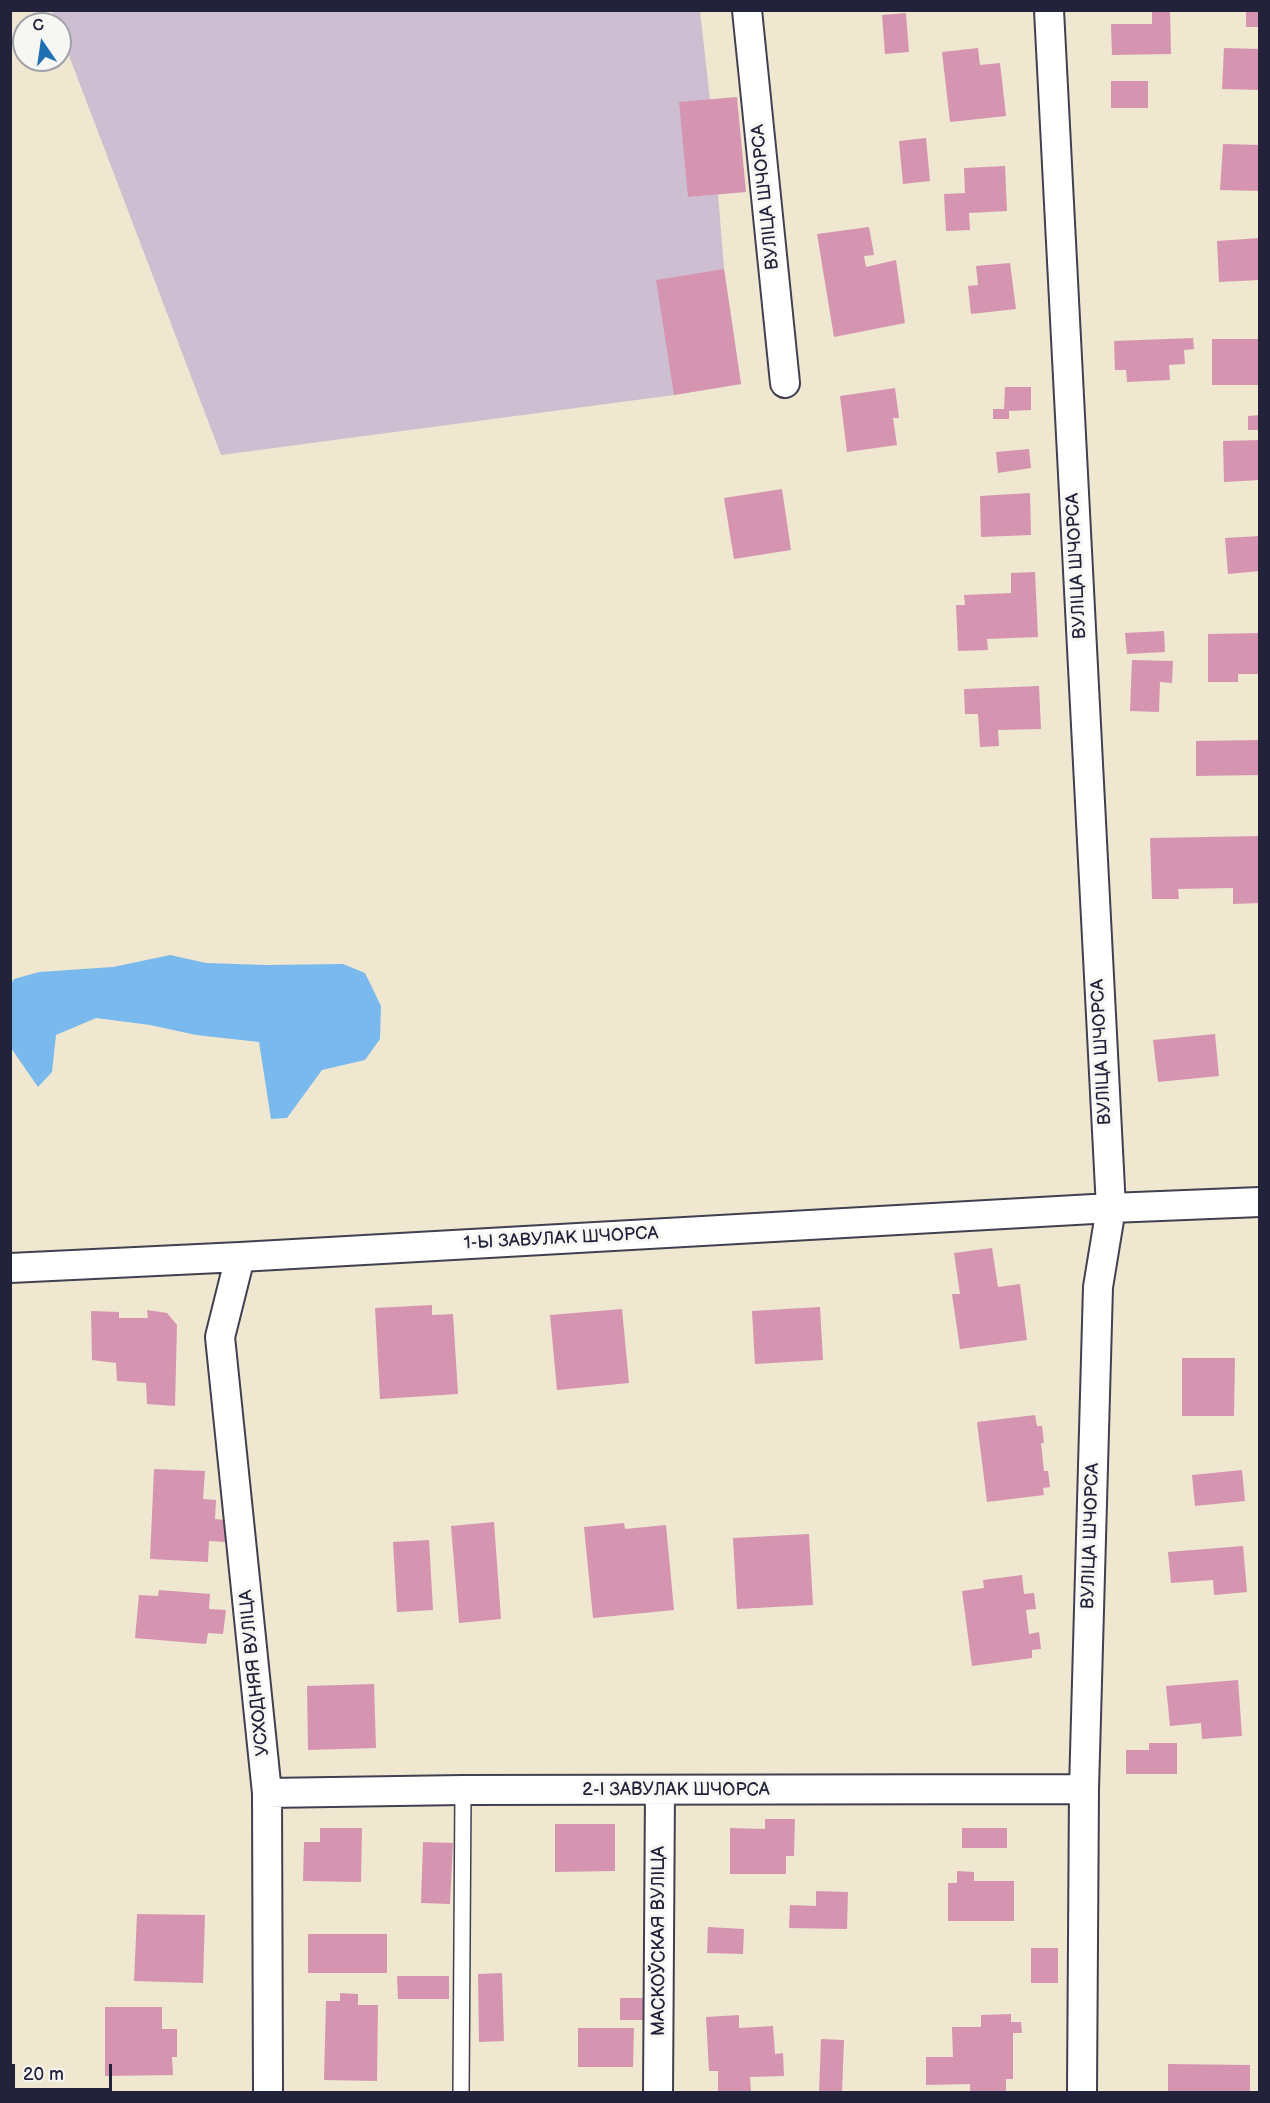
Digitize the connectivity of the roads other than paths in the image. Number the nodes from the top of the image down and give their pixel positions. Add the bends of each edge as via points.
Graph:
1 (747, 10) edge
2 (1049, 10) edge
3 (785, 383) dead end
4 (1260, 1202) edge
5 (1111, 1208) junction
6 (240, 1257) junction
7 (10, 1268) edge
8 (1084, 1789) junction
9 (462, 1790) junction
10 (660, 1790) junction
11 (267, 1793) junction
12 (268, 2092) edge
13 (461, 2092) edge
14 (658, 2092) edge
15 (1082, 2092) edge

1 - 3 street, ВУЛІЦА ШЧОРСА
2 - 5 street, ВУЛІЦА ШЧОРСА
4 - 5 street, 1-Ы ЗАВУЛАК ШЧОРСА
5 - 6 street, 1-Ы ЗАВУЛАК ШЧОРСА
5 - 8 street, ВУЛІЦА ШЧОРСА via 1098,1287
6 - 7 street, 1-Ы ЗАВУЛАК ШЧОРСА
6 - 11 street, УСХОДНЯЯ ВУЛІЦА via 220,1337
8 - 10 street, 2-І ЗАВУЛАК ШЧОРСА
8 - 15 street, ВУЛІЦА ШЧОРСА
9 - 10 street, 2-І ЗАВУЛАК ШЧОРСА
9 - 11 street, 2-І ЗАВУЛАК ШЧОРСА
9 - 13 lane
10 - 14 street, МАСКОЎСКАЯ ВУЛІЦА
11 - 12 street, УСХОДНЯЯ ВУЛІЦА

